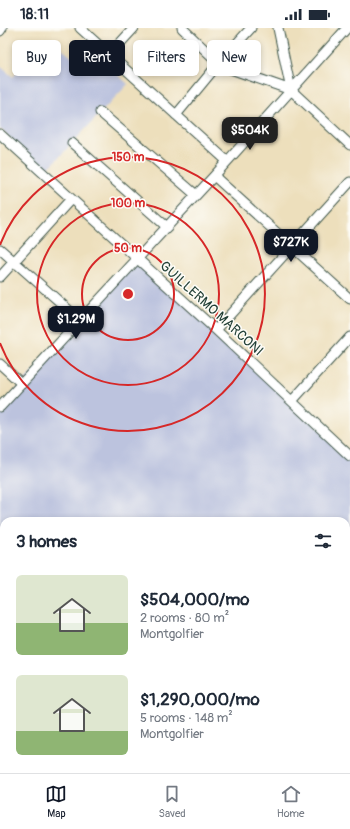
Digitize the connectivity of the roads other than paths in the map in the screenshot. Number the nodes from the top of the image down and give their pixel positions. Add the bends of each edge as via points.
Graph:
1 (2, 28) edge
2 (80, 28) edge
3 (134, 28) edge
4 (182, 28) edge
5 (251, 28) edge
6 (278, 28) edge
7 (347, 28) edge
8 (0, 31) edge
9 (94, 40) edge
10 (123, 40) edge
11 (240, 40) edge
12 (207, 52) edge
13 (125, 68) edge
14 (208, 76) edge
15 (250, 76) edge
16 (291, 90) junction
17 (100, 112) dead end
18 (176, 115) junction
19 (1, 137) edge
20 (72, 143) dead end
21 (350, 145) edge
22 (227, 161) junction
23 (214, 176) junction
24 (350, 182) edge
25 (196, 195) junction
26 (72, 198) junction
27 (167, 227) junction
28 (292, 246) junction
29 (0, 249) edge
30 (137, 259) junction
31 (14, 262) junction
32 (0, 276) edge
33 (350, 299) edge
34 (80, 320) junction
35 (216, 330) junction
36 (350, 337) edge
37 (0, 364) edge
38 (22, 384) junction
39 (292, 401) junction
40 (0, 407) edge
41 (350, 456) edge

1 - 8 street
2 - 9 street
3 - 10 street
4 - 12 street
5 - 11 street
6 - 16 street
7 - 16 street
13 - 18 street
14 - 18 street
15 - 16 street
16 - 21 street
16 - 22 street
17 - 25 street
18 - 22 street
19 - 26 street, GUILLERMO MARCONI
20 - 27 street
22 - 23 street
23 - 25 street
23 - 28 street
24 - 28 street
25 - 27 street
26 - 30 street, GUILLERMO MARCONI
26 - 31 street
27 - 30 street
28 - 33 street
28 - 35 street
29 - 31 street
30 - 34 street
30 - 35 street, GUILLERMO MARCONI
31 - 32 street
31 - 34 street
34 - 38 street
35 - 39 street, GUILLERMO MARCONI
36 - 39 street
37 - 38 street
38 - 40 street
39 - 41 street, GUILLERMO MARCONI

